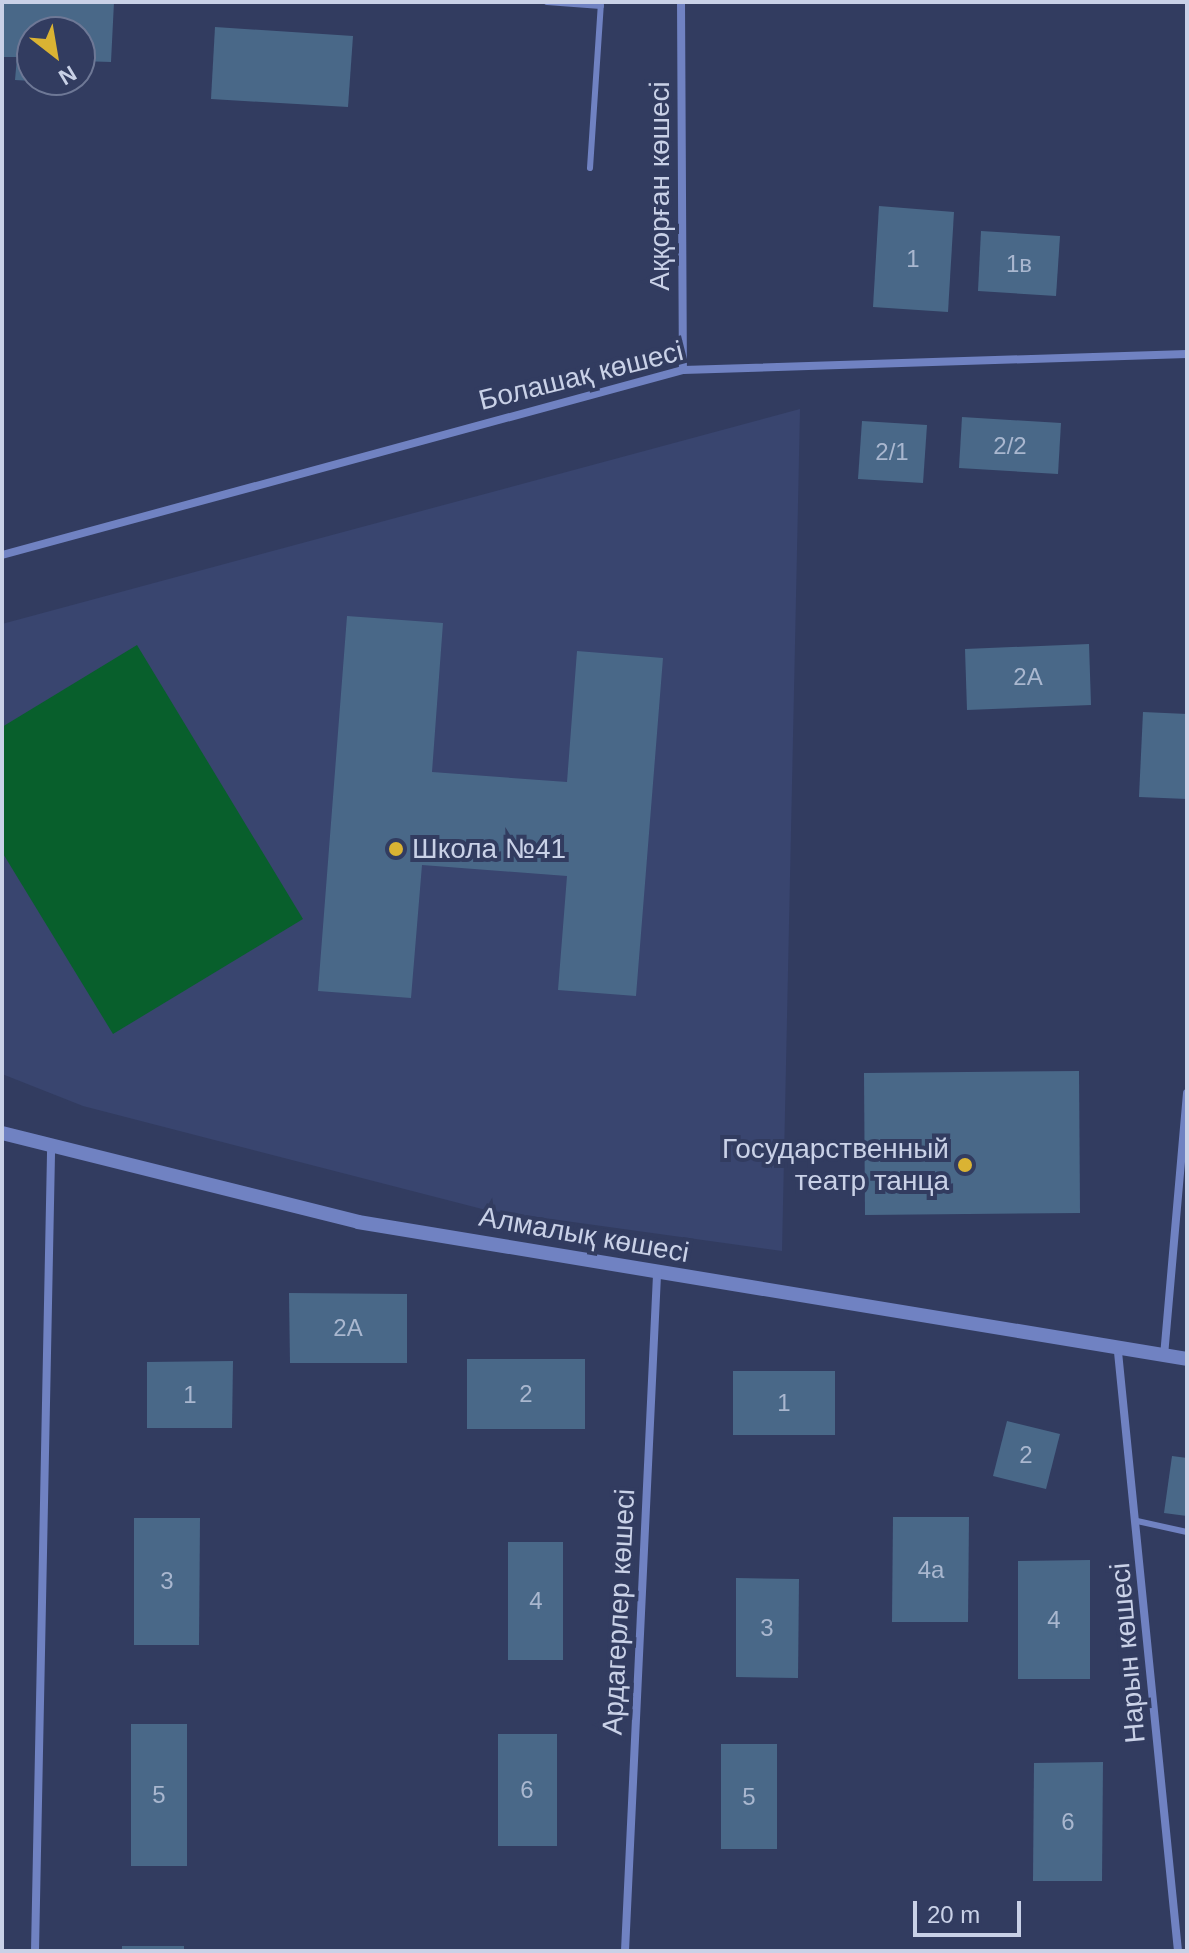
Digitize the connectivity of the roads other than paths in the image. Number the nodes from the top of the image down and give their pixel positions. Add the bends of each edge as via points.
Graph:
1 (547, 2) edge
2 (681, 2) edge
3 (601, 4) edge
4 (590, 168) dead end
5 (1187, 354) edge
6 (683, 370) junction
7 (2, 555) edge
8 (1187, 1093) edge
9 (2, 1133) edge
10 (51, 1151) junction
11 (657, 1275) junction
12 (1118, 1352) junction
13 (1164, 1356) junction
14 (1187, 1359) edge
15 (1137, 1521) junction
16 (1187, 1532) edge
17 (35, 1951) edge
18 (625, 1951) edge
19 (1178, 1951) edge

1 - 3 lane
2 - 6 street, Аққорған көшесі
3 - 4 lane
5 - 6 street, Болашақ көшесі
6 - 7 street, Болашақ көшесі
8 - 13 street
9 - 10 street, Алмалық көшесі
10 - 11 street, Алмалық көшесі via 358,1222
10 - 17 street
11 - 12 street, Алмалық көшесі
11 - 18 street, Ардагерлер көшесі
12 - 13 street, Алмалық көшесі
12 - 15 street, Нарын көшесі
13 - 14 street, Алмалық көшесі
15 - 16 lane
15 - 19 street, Нарын көшесі

